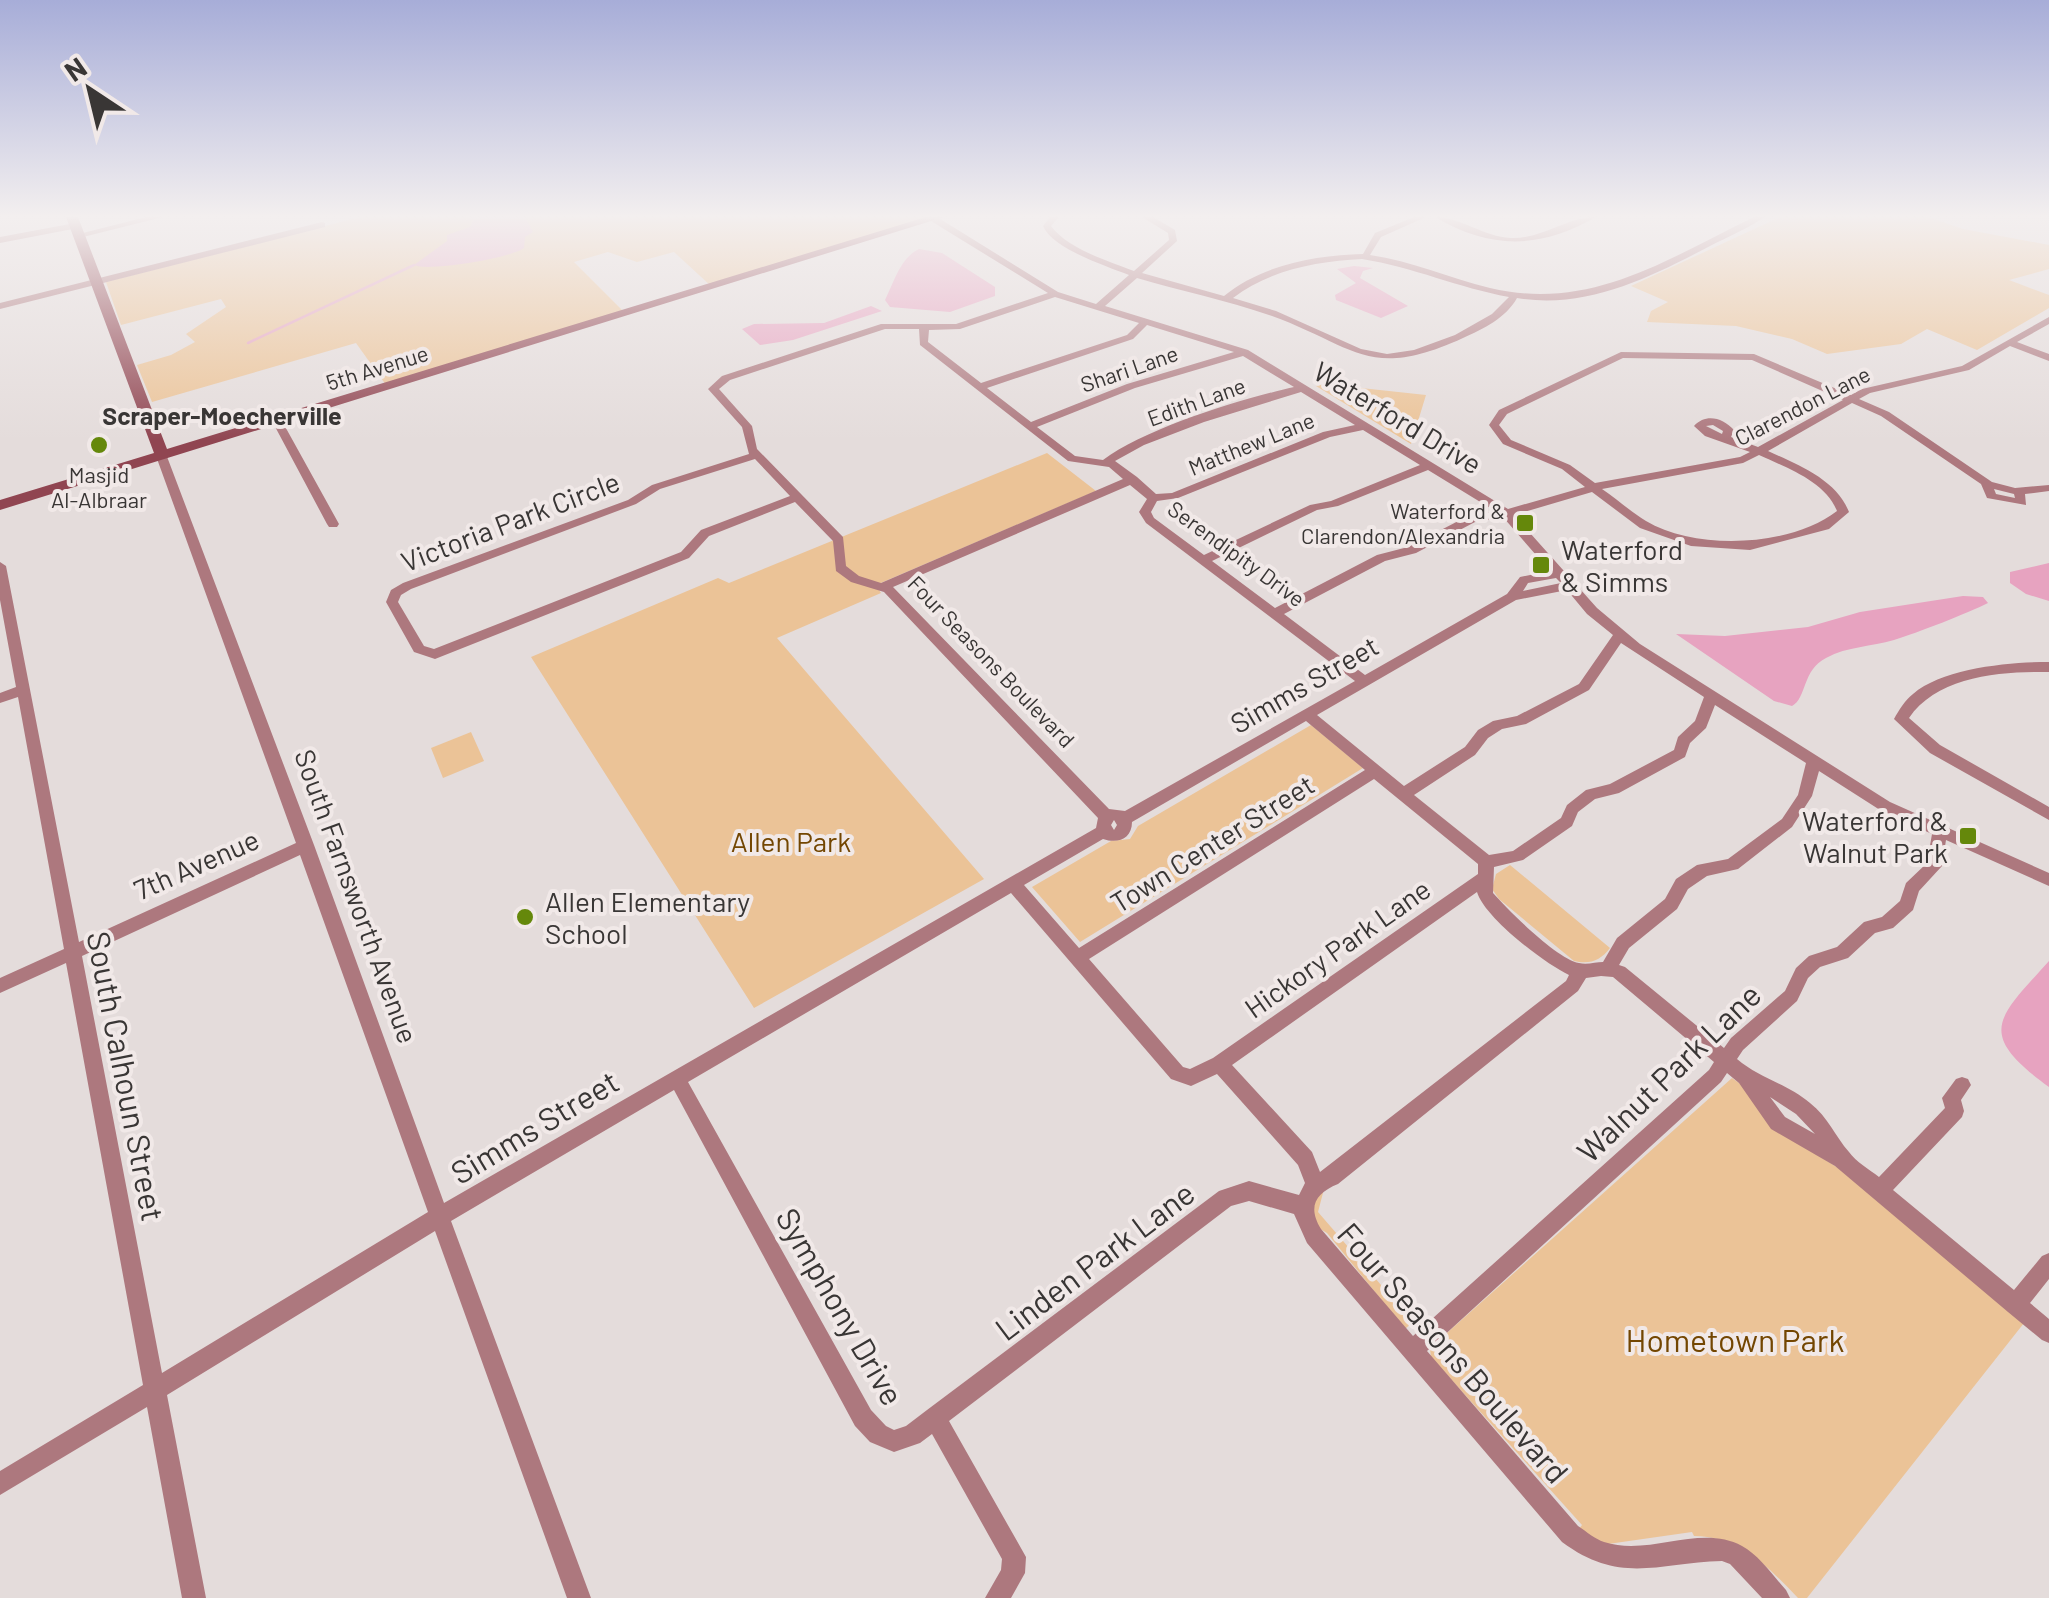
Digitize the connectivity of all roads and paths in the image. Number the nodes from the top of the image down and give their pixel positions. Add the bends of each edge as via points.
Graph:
1 (56, 292) edge
2 (101, 292) edge
3 (697, 292) edge
4 (1048, 292) edge
5 (1051, 292) edge
6 (1116, 292) edge
7 (1194, 292) edge
8 (1236, 292) edge
9 (1499, 292) edge
10 (1596, 292) edge
11 (1514, 296) junction
12 (1226, 300) junction
13 (0, 306) edge
14 (1098, 308) junction
15 (2049, 320) edge
16 (1145, 322) junction
17 (924, 327) junction
18 (2011, 343) junction
19 (1244, 352) junction
20 (2049, 358) edge
21 (980, 388) junction
22 (1304, 388) junction
23 (1852, 399) junction
24 (276, 421) junction
25 (1030, 426) junction
26 (1365, 426) junction
27 (1727, 435) dead end
28 (1758, 452) junction
29 (756, 455) junction
30 (162, 456) junction
31 (1107, 462) junction
32 (1429, 465) junction
33 (1133, 480) junction
34 (1595, 487) junction
35 (2049, 488) edge
36 (797, 497) junction
37 (1152, 498) junction
38 (0, 505) edge
39 (1505, 512) junction
40 (333, 524) dead end
41 (1202, 561) junction
42 (0, 566) edge
43 (1566, 579) junction
44 (884, 586) junction
45 (1277, 612) junction
46 (1620, 636) junction
47 (2049, 652) edge
48 (2049, 664) edge
49 (1364, 680) junction
50 (23, 690) junction
51 (1712, 697) junction
52 (0, 698) edge
53 (1306, 714) junction
54 (1814, 761) junction
55 (1376, 771) junction
56 (1404, 794) junction
57 (2049, 814) edge
58 (1112, 822) junction
59 (1940, 834) junction
60 (306, 845) junction
61 (1486, 869) junction
62 (2049, 880) edge
63 (1014, 885) junction
64 (73, 950) junction
65 (1076, 958) junction
66 (1609, 967) junction
67 (1581, 971) junction
68 (0, 986) edge
69 (1726, 1060) junction
70 (1219, 1064) junction
71 (1745, 1076) junction
72 (676, 1078) junction
73 (1962, 1086) dead end
74 (1842, 1159) junction
75 (1315, 1184) junction
76 (1879, 1191) junction
77 (1302, 1206) junction
78 (442, 1215) junction
79 (2049, 1263) edge
80 (2015, 1305) junction
81 (2049, 1333) edge
82 (1412, 1351) junction
83 (156, 1392) junction
84 (936, 1418) junction
85 (0, 1484) edge
86 (194, 1598) edge
87 (579, 1598) edge
88 (998, 1598) edge
89 (1778, 1598) edge

1 - 13 street
2 - 30 street, South Farnsworth Avenue
3 - 24 street, 5th Avenue
4 - 17 street, Four Seasons Boulevard via 957,327
5 - 14 street, Waterford Drive
6 - 14 street
7 - 12 street
8 - 12 street
9 - 11 street
10 - 11 street
11 - 12 street via 1500,316 1393,358
14 - 16 street, Waterford Drive
15 - 18 street, Clarendon Lane
16 - 19 street, Waterford Drive
16 - 21 street via 1130,336
17 - 21 street, Serendipity Drive via 923,343
17 - 29 street, Four Seasons Boulevard via 884,326 716,382 714,392 747,426
18 - 20 street
18 - 23 street, Clarendon Lane via 1965,368 1882,385
19 - 22 street, Waterford Drive
19 - 25 street, Shari Lane
21 - 25 street, Serendipity Drive
22 - 26 street, Waterford Drive
22 - 31 street, Edith Lane via 1188,423
23 - 28 street, Clarendon Lane
23 - 34 street via 1754,357 1645,352 1608,359 1495,419 1495,431 1507,442
23 - 35 street via 1898,422 2004,503 2022,503 2018,491
24 - 30 street, 5th Avenue
24 - 40 street
25 - 31 street, Serendipity Drive via 1078,462
26 - 32 street, Waterford Drive
26 - 37 street, Matthew Lane via 1327,434 1174,496
27 - 28 street
28 - 34 street, Clarendon Lane via 1709,469
28 - 34 street via 1834,491 1843,512 1825,526 1750,546 1717,547 1644,525
29 - 36 street, Four Seasons Boulevard
29 - 36 street, Victoria Park Circle via 407,586 392,602 422,652 443,652 685,554 705,533
30 - 38 street, 5th Avenue
30 - 60 street, South Farnsworth Avenue
31 - 33 street, Serendipity Drive
32 - 39 street, Waterford Drive
32 - 41 street via 1314,507
33 - 37 street, Serendipity Drive
33 - 44 street
34 - 39 street, Clarendon Lane
36 - 44 street, Four Seasons Boulevard via 842,544 844,572
37 - 41 street, Serendipity Drive via 1146,516
39 - 43 street, Waterford Drive
39 - 45 street, Clarendon Lane via 1380,558
41 - 45 street, Serendipity Drive
42 - 50 street, South Calhoun Street
43 - 46 street, Waterford Drive
43 - 49 street, Simms Street via 1512,597
44 - 58 street, Four Seasons Boulevard
45 - 49 street, Serendipity Drive
46 - 51 street, Waterford Drive
46 - 56 street via 1584,688 1498,725 1470,752
47 - 48 street
48 - 57 street via 2008,667 1920,694 1900,718 1935,750
49 - 53 street, Simms Street
50 - 52 street
50 - 64 street, South Calhoun Street
51 - 54 street, Waterford Drive
51 - 61 street, Hickory Park Lane via 1680,753 1614,789 1591,794 1566,822
53 - 55 street
53 - 58 street, Simms Street
54 - 59 street, Waterford Drive
54 - 66 street via 1805,796 1787,822 1732,864 1702,870 1682,884 1677,898 1623,943
55 - 56 street
55 - 65 street, Town Center Street
56 - 61 street
58 - 63 street, Simms Street
59 - 62 street, Waterford Drive
59 - 69 street, Walnut Park Lane via 1934,866 1912,888 1907,905 1842,953 1815,961 1791,996
60 - 64 street, 7th Avenue
60 - 78 street, South Farnsworth Avenue
61 - 67 street via 1483,886 1491,903
61 - 70 street, Hickory Park Lane
63 - 65 street
63 - 72 street, Simms Street
64 - 68 street, 7th Avenue
64 - 83 street, South Calhoun Street
65 - 70 street via 1177,1073 1191,1078
66 - 67 street
66 - 69 street
67 - 75 street via 1572,986
69 - 71 street
69 - 82 street, Walnut Park Lane
70 - 75 street via 1305,1159
71 - 74 street via 1778,1123
71 - 74 street via 1803,1105
72 - 78 street, Simms Street
72 - 84 street, Symphony Drive via 863,1418 894,1441
73 - 76 street via 1951,1098 1954,1111
74 - 76 street
75 - 77 street
76 - 80 street
77 - 82 street, Four Seasons Boulevard via 1314,1236
77 - 84 street, Linden Park Lane via 1248,1192 1226,1198
78 - 83 street, Simms Street
78 - 87 street, South Farnsworth Avenue
79 - 80 street
80 - 81 street
82 - 89 street, Four Seasons Boulevard via 1589,1550 1612,1559 1722,1549 1738,1556
83 - 85 street, Simms Street
83 - 86 street, South Calhoun Street
84 - 88 street, Symphony Drive via 1014,1558

